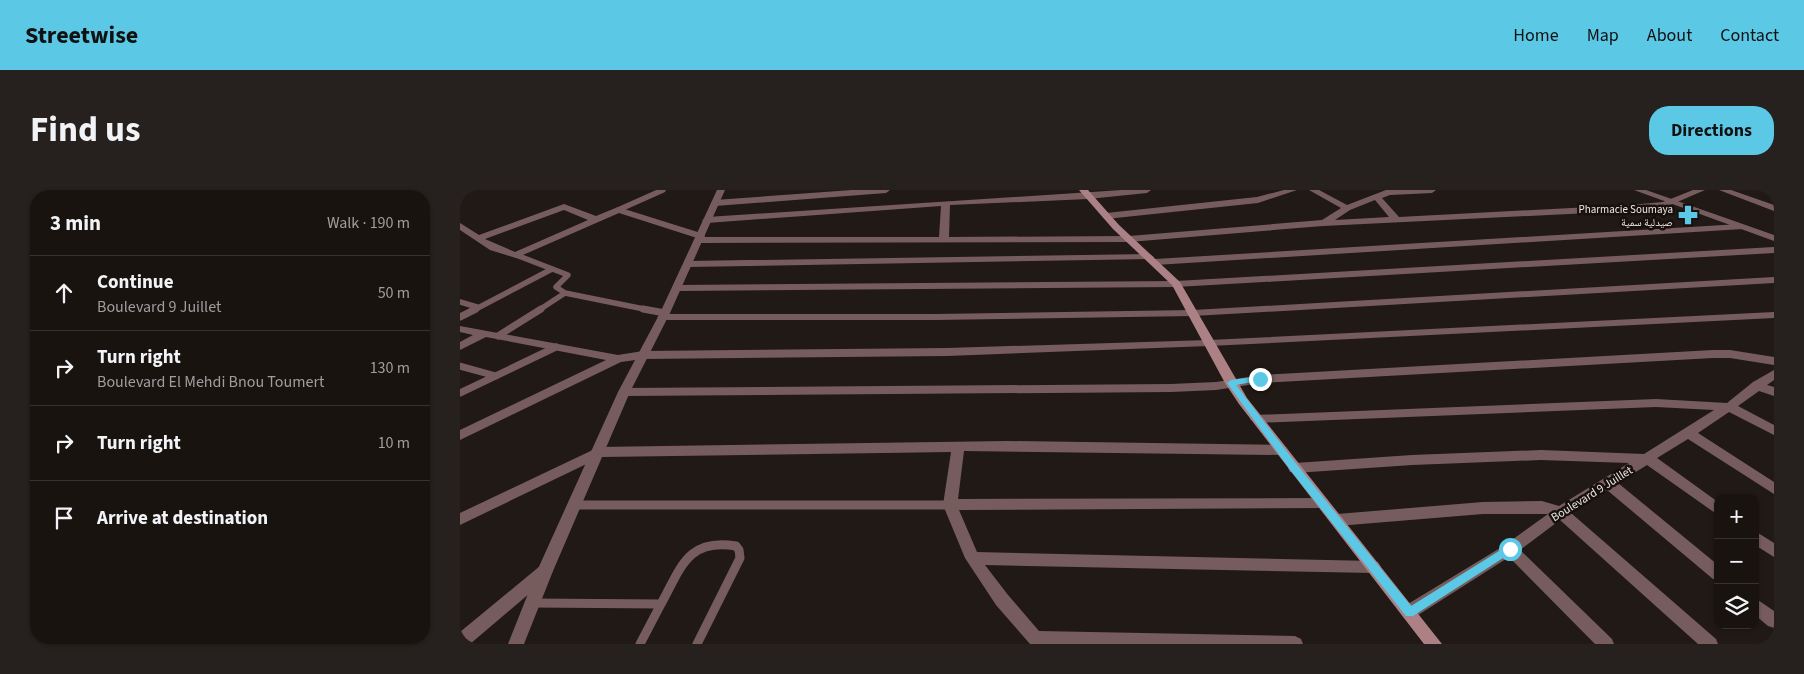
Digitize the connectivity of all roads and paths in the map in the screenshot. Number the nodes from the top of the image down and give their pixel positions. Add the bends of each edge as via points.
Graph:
1 (663, 190) edge
2 (721, 190) edge
3 (886, 190) edge
4 (1147, 190) edge
5 (1293, 190) edge
6 (1313, 190) edge
7 (1432, 190) edge
8 (1638, 190) edge
9 (1701, 190) edge
10 (1723, 190) edge
11 (1392, 191) edge
12 (1086, 193) edge
13 (1377, 198) junction
14 (1670, 202) junction
15 (715, 203) junction
16 (946, 203) junction
17 (1347, 208) junction
18 (1774, 208) edge
19 (618, 210) junction
20 (1106, 216) junction
21 (1396, 219) junction
22 (597, 220) junction
23 (708, 220) junction
24 (1323, 223) junction
25 (460, 226) edge
26 (1740, 227) junction
27 (700, 238) junction
28 (1774, 238) edge
29 (477, 239) junction
30 (944, 239) junction
31 (1129, 239) junction
32 (1774, 250) edge
33 (516, 255) junction
34 (1152, 260) junction
35 (688, 264) junction
36 (552, 269) junction
37 (1774, 280) edge
38 (1176, 284) junction
39 (677, 288) junction
40 (565, 293) junction
41 (460, 302) edge
42 (477, 307) junction
43 (1193, 313) junction
44 (664, 315) junction
45 (1774, 315) edge
46 (460, 317) edge
47 (460, 329) edge
48 (486, 333) junction
49 (498, 336) junction
50 (1209, 343) junction
51 (460, 346) edge
52 (556, 347) junction
53 (643, 355) junction
54 (618, 359) junction
55 (1774, 361) edge
56 (460, 366) edge
57 (1774, 374) edge
58 (496, 376) junction
59 (1231, 383) junction
60 (1758, 385) junction
61 (624, 392) junction
62 (1774, 392) edge
63 (460, 393) edge
64 (1729, 407) junction
65 (1256, 419) junction
66 (1774, 430) edge
67 (1688, 432) junction
68 (460, 435) edge
69 (958, 448) junction
70 (1281, 450) junction
71 (599, 452) junction
72 (1648, 459) junction
73 (1294, 468) junction
74 (1608, 483) junction
75 (1774, 490) edge
76 (1322, 503) junction
77 (574, 505) junction
78 (950, 505) junction
79 (1714, 507) edge
80 (1560, 512) junction
81 (460, 519) edge
82 (1337, 520) junction
83 (1758, 539) edge
84 (1510, 549) junction
85 (1774, 551) edge
86 (972, 558) junction
87 (1373, 567) junction
88 (545, 571) junction
89 (1714, 571) edge
90 (532, 603) junction
91 (661, 604) junction
92 (1759, 608) edge
93 (1409, 612) junction
94 (1774, 621) edge
95 (1037, 641) edge
96 (460, 642) edge
97 (1111, 642) edge
98 (516, 644) edge
99 (640, 644) edge
100 (697, 644) edge
101 (1295, 644) edge
102 (1434, 644) edge
103 (1606, 644) edge
104 (1710, 644) edge

1 - 19 lane
2 - 15 street
3 - 15 street
4 - 12 street
5 - 20 street via 1258,200
6 - 17 street
7 - 11 street
8 - 14 street
9 - 14 street
10 - 18 street
11 - 13 street
12 - 16 street
12 - 20 main road
13 - 17 street
13 - 21 street
14 - 21 street via 1604,210
14 - 26 street
15 - 23 street
16 - 23 street
16 - 30 street
17 - 24 street
19 - 22 street
19 - 27 street
20 - 31 main road
21 - 24 street
22 - 29 street via 568,207 558,208
22 - 33 street
23 - 27 street
24 - 31 street
25 - 29 street
26 - 28 street
26 - 34 street
27 - 30 street
27 - 35 street
29 - 33 street
30 - 31 street
31 - 34 main road
32 - 38 street
33 - 36 lane
34 - 35 street
34 - 38 main road
35 - 39 street
36 - 40 lane via 568,275 556,287
36 - 42 lane
37 - 43 street
38 - 39 street
38 - 43 main road
39 - 44 street
40 - 44 lane
40 - 49 lane
41 - 42 lane
42 - 46 lane
43 - 44 street via 935,317
43 - 50 main road
44 - 53 street
45 - 50 street
47 - 48 street
48 - 49 street
48 - 51 street
49 - 52 street
50 - 53 street via 947,352
50 - 59 main road
52 - 54 street
52 - 58 lane
53 - 54 street
53 - 61 street
54 - 68 street
55 - 59 street via 1713,354
56 - 58 lane
57 - 60 street, Boulevard 9 Juillet
58 - 63 lane
59 - 61 street via 1171,388
59 - 65 main road
60 - 62 street
60 - 64 street, Boulevard 9 Juillet
61 - 71 street
64 - 65 street via 1656,403
64 - 66 street
64 - 67 street, Boulevard 9 Juillet
65 - 70 main road
67 - 72 street, Boulevard 9 Juillet
67 - 75 street
69 - 70 street
69 - 71 street
69 - 78 street
70 - 73 main road
71 - 77 street
71 - 81 street
72 - 73 street via 1563,455
72 - 74 street, Boulevard 9 Juillet
72 - 79 street
73 - 76 main road
74 - 80 street, Boulevard 9 Juillet
74 - 89 street
76 - 78 street
76 - 82 main road
77 - 78 lane
77 - 88 street
78 - 86 street
80 - 82 street via 1542,507 1483,508
80 - 84 street, Boulevard 9 Juillet
80 - 104 street
82 - 87 main road
83 - 85 street
84 - 93 street, Boulevard 9 Juillet
84 - 103 street
86 - 87 street
86 - 95 street
87 - 93 main road
88 - 90 street
88 - 96 street
90 - 91 lane
90 - 98 street
91 - 99 lane
91 - 100 lane via 690,554 701,547 736,546 740,558
92 - 94 street
93 - 102 main road
95 - 97 street
97 - 101 street

